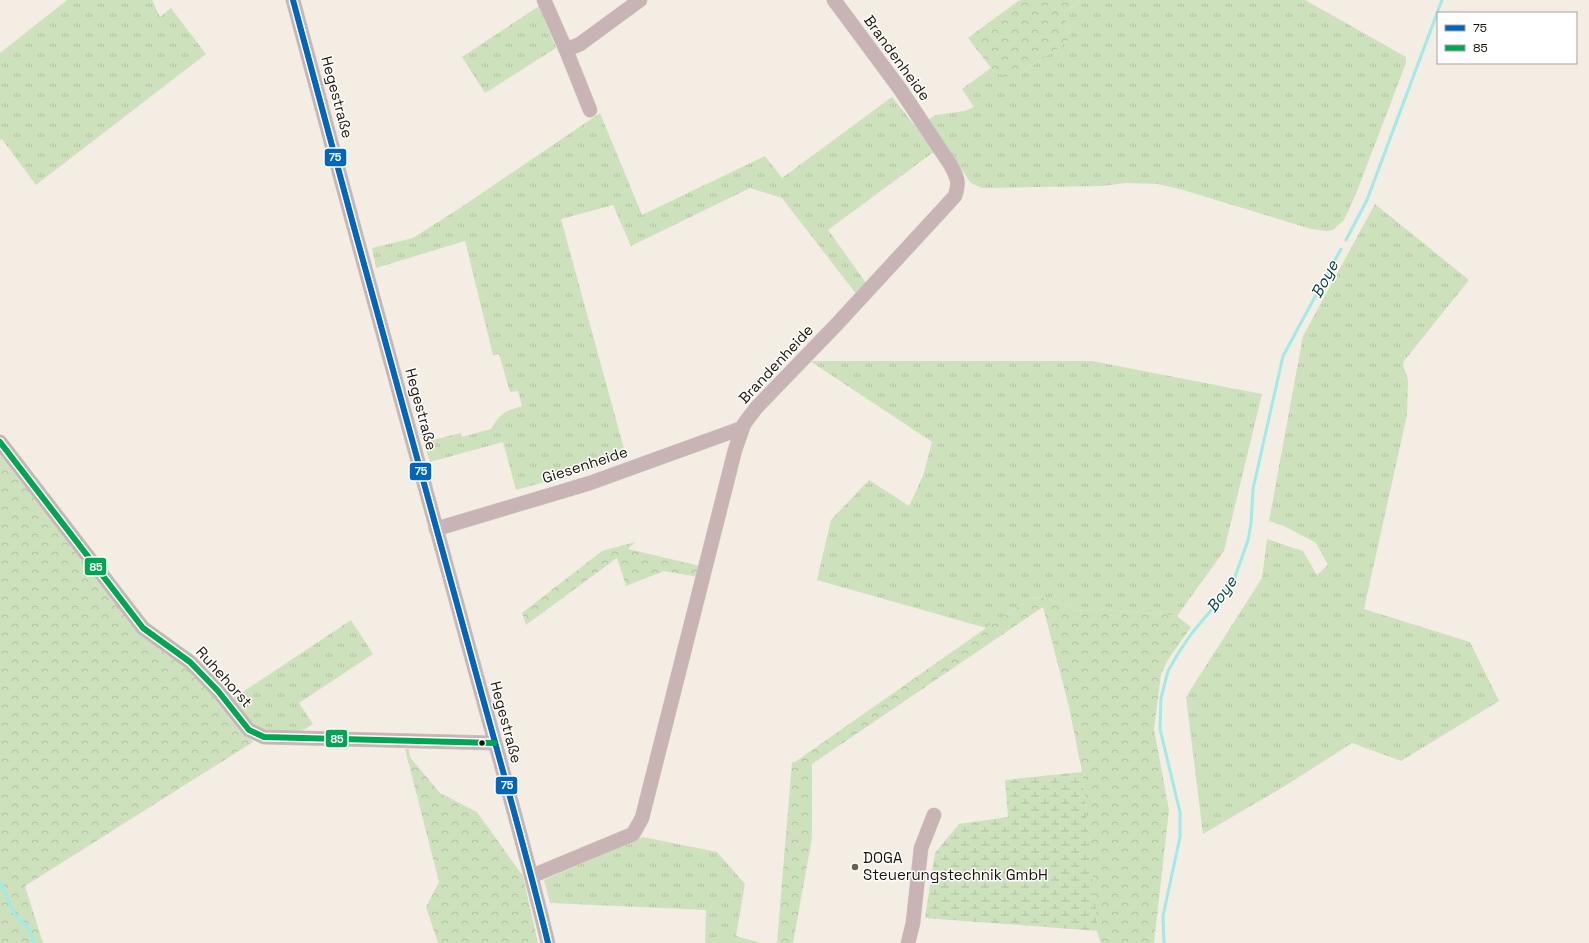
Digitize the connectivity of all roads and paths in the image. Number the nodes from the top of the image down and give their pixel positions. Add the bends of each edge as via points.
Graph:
1 (293, 0) edge
2 (544, 0) edge
3 (640, 0) edge
4 (834, 0) edge
5 (566, 50) junction
6 (590, 110) dead end
7 (742, 428) junction
8 (0, 442) edge
9 (436, 529) junction
10 (494, 743) junction
11 (934, 815) dead end
12 (532, 876) junction
13 (548, 943) edge
14 (908, 943) edge

1 - 9 street, Hegestraße
2 - 5 street
3 - 5 street via 580,44
4 - 7 street, Brandenheide via 900,89 950,164 959,185 948,205 756,408
5 - 6 street
7 - 9 street, Giesenheide via 590,483
7 - 12 street, Brandenheide via 642,818 633,834
8 - 10 street, Ruhehorst via 143,628 190,662 218,691 249,730 264,737
9 - 10 street, Hegestraße
10 - 12 street, Hegestraße
11 - 14 street via 921,848 913,923
12 - 13 street, Hegestraße

